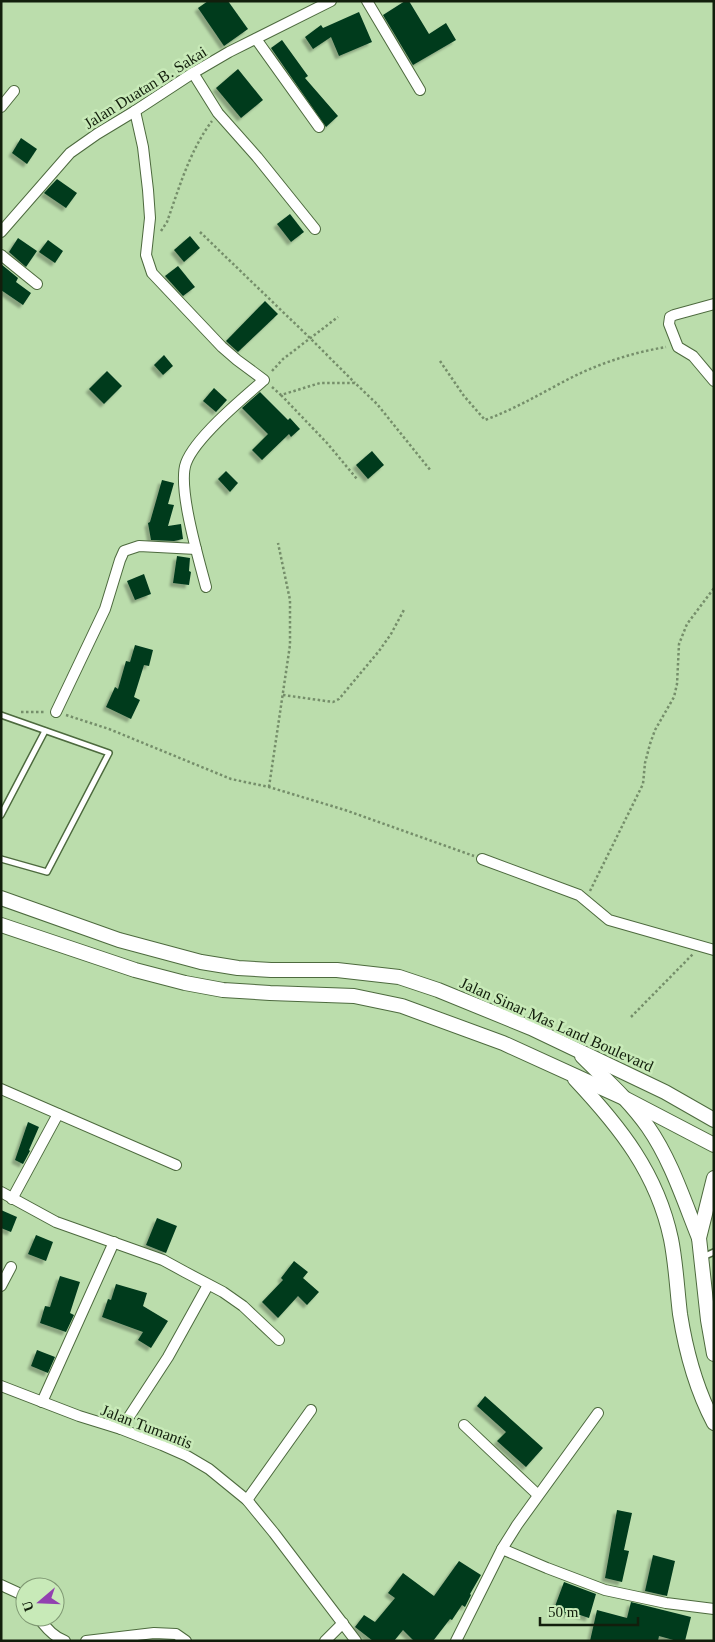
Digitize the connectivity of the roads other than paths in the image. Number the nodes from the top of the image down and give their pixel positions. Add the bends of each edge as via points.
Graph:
1 (331, 1) edge
2 (366, 1) edge
3 (256, 39) junction
4 (193, 73) junction
5 (420, 90) dead end
6 (14, 91) dead end
7 (1, 107) edge
8 (135, 111) junction
9 (319, 127) dead end
10 (315, 229) dead end
11 (1, 232) edge
12 (1, 255) edge
13 (37, 284) dead end
14 (714, 304) edge
15 (714, 381) edge
16 (196, 548) junction
17 (206, 587) dead end
18 (56, 712) road end
19 (1, 715) edge
20 (45, 731) junction
21 (1, 815) edge
22 (1, 859) edge
23 (482, 859) road end
24 (1, 898) edge
25 (1, 924) edge
26 (714, 950) edge
27 (574, 1048) junction
28 (573, 1076) junction
29 (1, 1090) edge
30 (626, 1099) junction
31 (58, 1114) junction
32 (714, 1120) edge
33 (714, 1145) edge
34 (176, 1165) dead end
35 (674, 1176) junction
36 (714, 1178) edge
37 (654, 1186) junction
38 (1, 1192) edge
39 (12, 1199) junction
40 (698, 1238) junction
41 (114, 1242) junction
42 (714, 1252) edge
43 (701, 1258) junction
44 (11, 1267) dead end
45 (208, 1285) junction
46 (1, 1286) edge
47 (279, 1340) dead end
48 (714, 1354) edge
49 (1, 1386) edge
50 (42, 1402) junction
51 (311, 1410) dead end
52 (598, 1413) dead end
53 (714, 1422) edge
54 (464, 1425) dead end
55 (121, 1429) junction
56 (538, 1495) junction
57 (247, 1500) junction
58 (502, 1549) junction
59 (1, 1585) edge
60 (15, 1591) edge
61 (714, 1609) edge
62 (343, 1623) junction
63 (46, 1627) edge
64 (65, 1641) edge
65 (86, 1641) edge
66 (186, 1641) edge
67 (325, 1641) edge
68 (356, 1641) edge
69 (456, 1641) edge

1 - 3 street, Jalan Duatan B. Sakai
2 - 5 street
3 - 4 street, Jalan Duatan B. Sakai
3 - 9 street
4 - 8 street, Jalan Duatan B. Sakai
4 - 10 street via 218,113
6 - 7 street
8 - 11 street, Jalan Duatan B. Sakai via 70,153
8 - 16 street via 148,190 150,218 146,254 152,273 222,347 264,380 201,439 186,463 186,501
12 - 13 street
14 - 15 street via 674,315 670,317 669,324 678,347 693,356
16 - 17 street
16 - 18 street via 139,546 124,552 105,609
19 - 20 lane
20 - 21 lane
20 - 22 lane via 109,753 47,872
23 - 26 street via 579,895 609,920
24 - 27 street, Jalan Sinar Mas Land Boulevard via 119,940 201,962 238,968 337,970 399,978 438,990
25 - 28 street via 135,970 185,983 223,990 354,996 402,1006 503,1043
27 - 30 street
27 - 32 street, Jalan Sinar Mas Land Boulevard
28 - 30 street
28 - 37 street via 631,1144
29 - 31 street
30 - 33 street
30 - 35 street via 648,1128
31 - 34 street
31 - 39 street
35 - 37 street
35 - 40 street
36 - 40 street
37 - 53 street via 671,1239 686,1346 695,1380
38 - 39 street
39 - 41 street via 56,1222
40 - 43 street
41 - 45 street via 163,1260
41 - 50 street
42 - 43 lane
43 - 48 street
44 - 46 street
45 - 47 street via 243,1306
45 - 55 street via 168,1357
49 - 50 street, Jalan Tumantis
50 - 55 street, Jalan Tumantis
51 - 57 street
52 - 56 street
54 - 56 street
55 - 57 street, Jalan Tumantis via 187,1456 209,1469
56 - 58 street
57 - 62 street, Jalan Tumantis
58 - 61 street via 605,1590
58 - 69 street
59 - 60 street
62 - 67 street
62 - 68 street, Jalan Tumantis
63 - 64 street
65 - 66 street via 154,1634 176,1634

